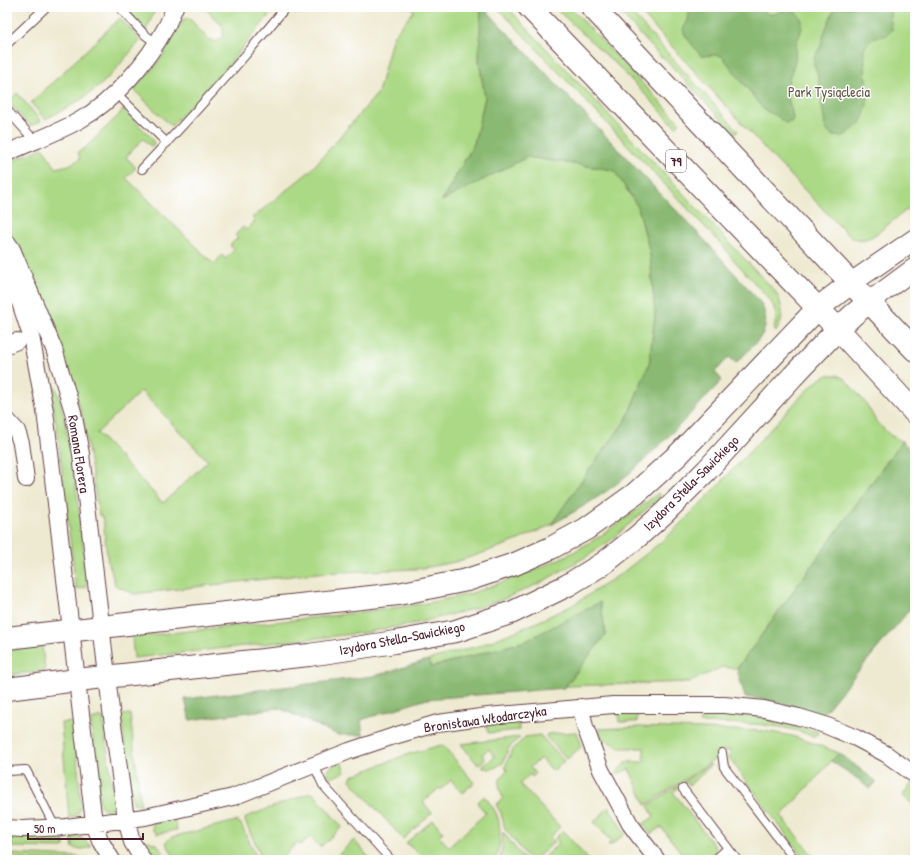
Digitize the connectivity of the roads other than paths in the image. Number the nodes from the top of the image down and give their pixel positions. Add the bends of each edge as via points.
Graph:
1 (46, 7) edge
2 (119, 7) edge
3 (175, 7) edge
4 (286, 7) edge
5 (529, 7) edge
6 (592, 7) edge
7 (156, 43) junction
8 (7, 44) edge
9 (116, 93) junction
10 (7, 110) edge
11 (35, 140) junction
12 (167, 143) junction
13 (7, 153) edge
14 (142, 169) dead end
15 (915, 239) edge
16 (7, 242) edge
17 (7, 263) edge
18 (915, 268) edge
19 (851, 283) junction
20 (869, 302) junction
21 (818, 308) junction
22 (838, 328) junction
23 (46, 332) junction
24 (18, 341) edge
25 (915, 350) edge
26 (915, 413) edge
27 (7, 420) edge
28 (26, 479) dead end
29 (102, 627) junction
30 (71, 631) junction
31 (7, 638) edge
32 (108, 677) junction
33 (77, 680) junction
34 (7, 689) edge
35 (581, 707) junction
36 (722, 753) dead end
37 (314, 765) junction
38 (913, 769) edge
39 (7, 770) edge
40 (683, 790) dead end
41 (126, 819) junction
42 (94, 823) junction
43 (55, 827) junction
44 (7, 828) edge
45 (728, 848) junction
46 (112, 860) edge
47 (143, 860) edge
48 (391, 860) edge
49 (657, 860) edge
50 (715, 860) edge
51 (737, 860) edge
52 (795, 860) edge

1 - 8 lane
2 - 7 lane
3 - 7 street
4 - 12 lane
5 - 21 main road, 79
6 - 19 main road
7 - 9 street via 145,60
9 - 11 street via 80,120
9 - 12 lane
10 - 11 lane
11 - 13 street
12 - 14 lane
15 - 19 street
16 - 23 street, Romana Florera
17 - 24 street, Romana Florera
18 - 20 street
19 - 20 main road
19 - 21 main road, Izydora Stella-Sawickiego
20 - 22 main road, Izydora Stella-Sawickiego
20 - 25 main road
21 - 22 main road, 79
21 - 29 main road, Izydora Stella-Sawickiego via 679,454 635,494 586,529 515,564 467,580 398,594
22 - 26 main road, 79
22 - 32 main road, Izydora Stella-Sawickiego via 707,470 637,537 604,563 568,585 513,612 456,630 396,642
23 - 24 lane
23 - 29 street, Romana Florera via 54,349 71,405 78,438
24 - 30 street, Romana Florera via 45,411
27 - 28 street via 17,430
29 - 30 main road, Izydora Stella-Sawickiego
29 - 32 street, Romana Florera
30 - 31 main road, Izydora Stella-Sawickiego
30 - 33 street, Romana Florera
32 - 33 main road, Izydora Stella-Sawickiego
32 - 41 street, Romana Florera
33 - 34 main road, Izydora Stella-Sawickiego
33 - 42 street, Romana Florera
35 - 37 street, Bronisława Włodarczyka via 438,723 356,748
35 - 38 street, Bronisława Włodarczyka via 724,705 764,709 799,717 848,734
35 - 49 street via 585,727 601,770 630,824
36 - 52 lane via 724,766
37 - 41 street, Bronisława Włodarczyka via 233,797
37 - 48 lane via 323,785
39 - 43 lane via 26,770
40 - 45 lane
41 - 42 street, Bronisława Włodarczyka
41 - 47 street, Romana Florera via 132,842
42 - 43 street, Bronisława Włodarczyka
42 - 46 street, Romana Florera via 100,840
43 - 44 street, Bronisława Włodarczyka
45 - 50 lane
45 - 51 lane

